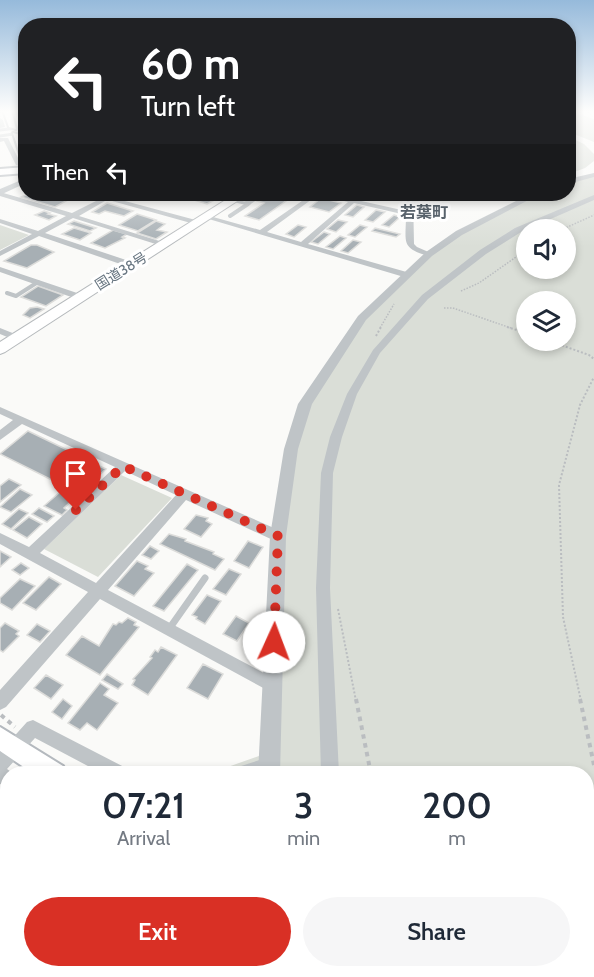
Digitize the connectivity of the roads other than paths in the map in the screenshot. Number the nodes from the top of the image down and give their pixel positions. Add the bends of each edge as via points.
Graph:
1 (18, 171) edge
2 (0, 172) edge
3 (594, 175) edge
4 (576, 180) edge
5 (18, 184) edge
6 (0, 193) edge
7 (594, 197) edge
8 (18, 199) edge
9 (26, 201) edge
10 (100, 201) edge
11 (132, 201) edge
12 (232, 201) edge
13 (236, 201) edge
14 (305, 201) edge
15 (352, 201) joint
16 (410, 201) edge
17 (517, 201) edge
18 (410, 214) junction
19 (74, 216) junction
20 (230, 216) dead end
21 (202, 220) junction
22 (0, 221) edge
23 (261, 233) junction
24 (39, 234) junction
25 (165, 243) junction
26 (302, 245) junction
27 (0, 254) edge
28 (429, 254) junction
29 (132, 265) junction
30 (0, 269) edge
31 (407, 275) junction
32 (38, 282) junction
33 (7, 293) dead end
34 (80, 297) junction
35 (0, 331) edge
36 (17, 338) junction
37 (0, 349) edge
38 (0, 410) edge
39 (21, 420) junction
40 (0, 436) edge
41 (123, 466) junction
42 (184, 494) junction
43 (278, 536) junction
44 (0, 538) edge
45 (30, 554) junction
46 (205, 578) dead end
47 (98, 591) junction
48 (169, 629) junction
49 (272, 685) junction
50 (0, 702) edge
51 (5, 750) edge
52 (270, 764) edge
53 (38, 766) edge
54 (105, 766) edge
55 (330, 766) edge

1 - 2 main road
3 - 4 street
5 - 6 street
6 - 8 street
7 - 55 street via 518,230 425,297 376,352 352,394 327,473 323,588
9 - 19 street
10 - 19 street
11 - 21 street
12 - 21 highway, 国道38号
13 - 20 lane
14 - 23 street
15 - 18 street
15 - 26 street
16 - 18 street
17 - 28 street
18 - 28 street via 410,244
19 - 24 street
19 - 25 street
21 - 23 street
21 - 25 highway, 国道38号
22 - 24 street
23 - 26 street
24 - 27 street
24 - 29 street
25 - 29 highway, 国道38号
26 - 31 street
28 - 31 street
29 - 34 highway, 国道38号
30 - 32 street
31 - 43 street via 362,318 305,404 291,449
32 - 33 lane via 16,296
32 - 34 street
34 - 36 highway, 国道38号
35 - 36 street
36 - 37 highway, 国道38号
38 - 39 street
39 - 40 street
39 - 41 street
41 - 42 street
41 - 45 street
42 - 43 street
42 - 47 street
43 - 49 street
44 - 45 street
45 - 47 street
46 - 48 lane
47 - 48 street
47 - 50 street
48 - 49 street
49 - 52 street
51 - 53 main road
51 - 54 street via 33,728

